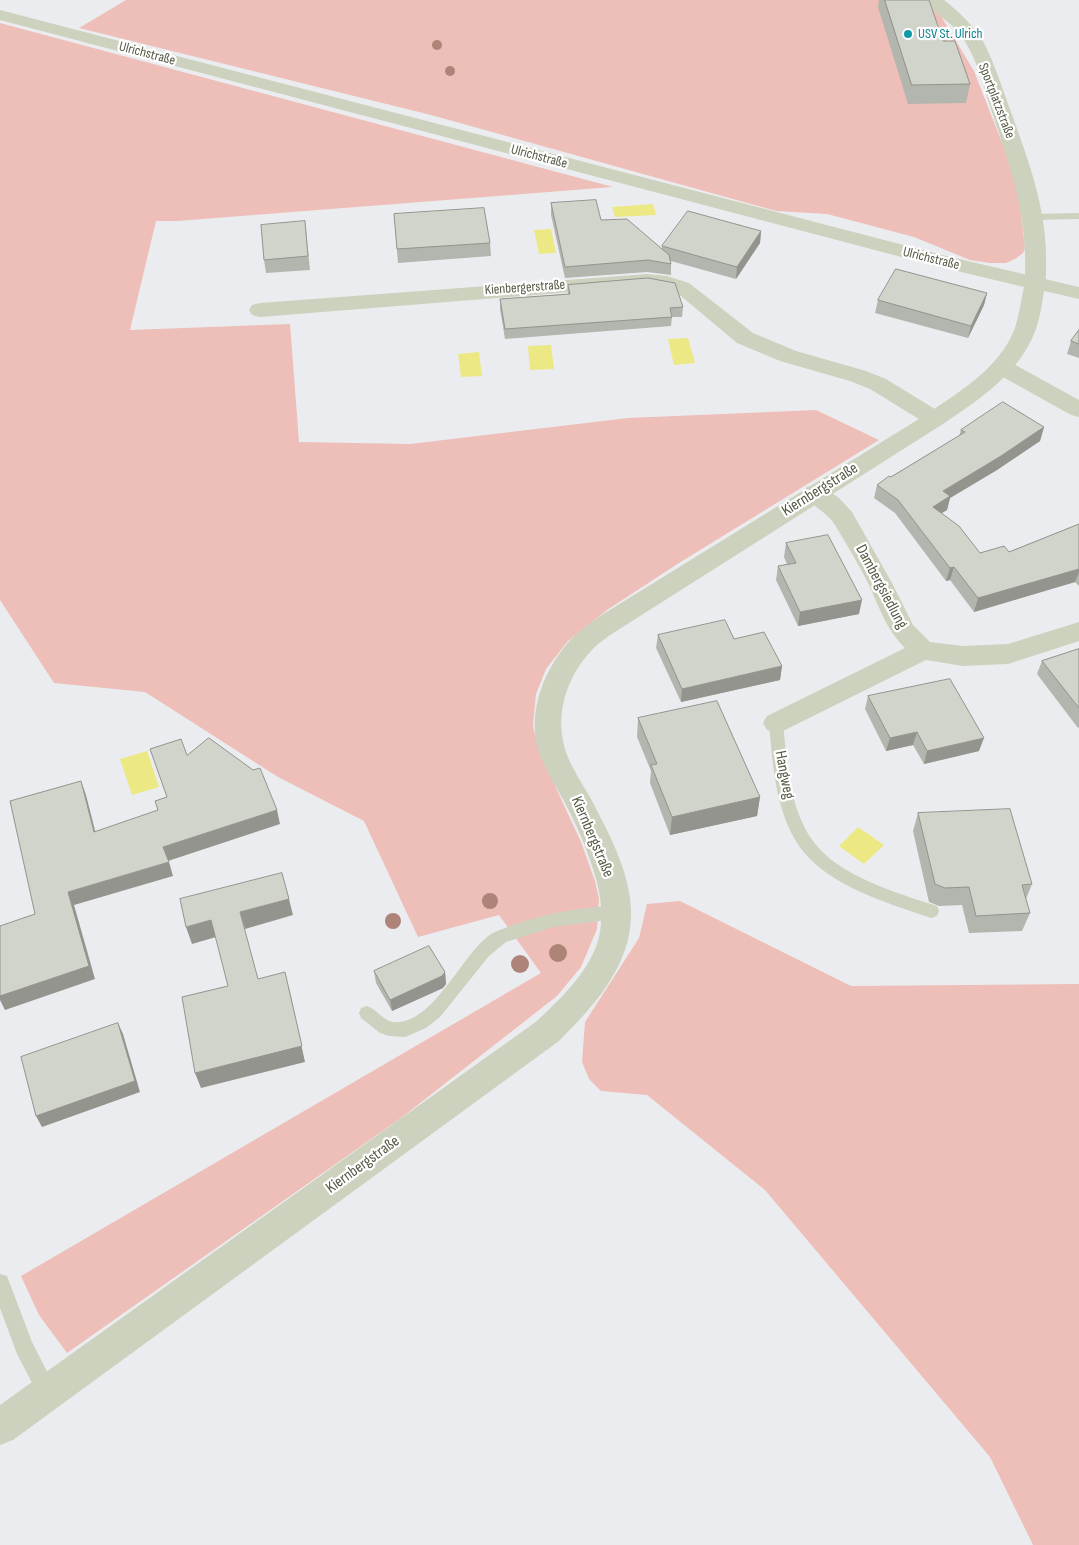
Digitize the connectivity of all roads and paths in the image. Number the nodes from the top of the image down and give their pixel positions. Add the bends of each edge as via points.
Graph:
1 (933, 0) edge
2 (0, 15) edge
3 (1079, 216) edge
4 (1034, 217) junction
5 (1035, 284) junction
6 (1079, 293) edge
7 (260, 310) dead end
8 (1002, 367) junction
9 (1079, 410) edge
10 (935, 418) junction
11 (815, 493) junction
12 (1079, 631) edge
13 (923, 650) junction
14 (776, 723) joint
15 (931, 911) dead end
16 (616, 913) junction
17 (367, 1013) dead end
18 (0, 1283) edge
19 (48, 1392) junction
20 (0, 1427) edge

1 - 4 street, Sportplatzstraße via 972,39 1022,168
2 - 5 street, Ulrichstraße via 667,191
3 - 4 lane
4 - 5 street, Sportplatzstraße
5 - 6 street, Ulrichstraße
5 - 8 street, Kiernbergstraße via 1026,327 1017,348
7 - 10 street, Kienbergerstraße via 647,280 668,282 682,286 745,338 788,356 878,384
8 - 9 street
8 - 10 street, Kiernbergstraße via 980,388
10 - 11 street, Kiernbergstraße
11 - 13 street, Dambergsiedlung via 843,518 903,631
11 - 16 street, Kiernbergstraße via 609,623 584,643 566,664 553,687 548,713 549,737 556,760 603,854
12 - 13 street via 1008,654 963,656
13 - 14 street, Hangweg
14 - 15 lane, Hangweg via 781,771 791,814 808,847 832,868 881,894
16 - 17 lane via 566,917 533,924 496,938 478,954 436,1011 421,1024 388,1028
16 - 19 street, Kiernbergstraße via 613,942 600,972 576,1004 548,1031
18 - 19 lane via 24,1347
19 - 20 street, Kiernbergstraße

